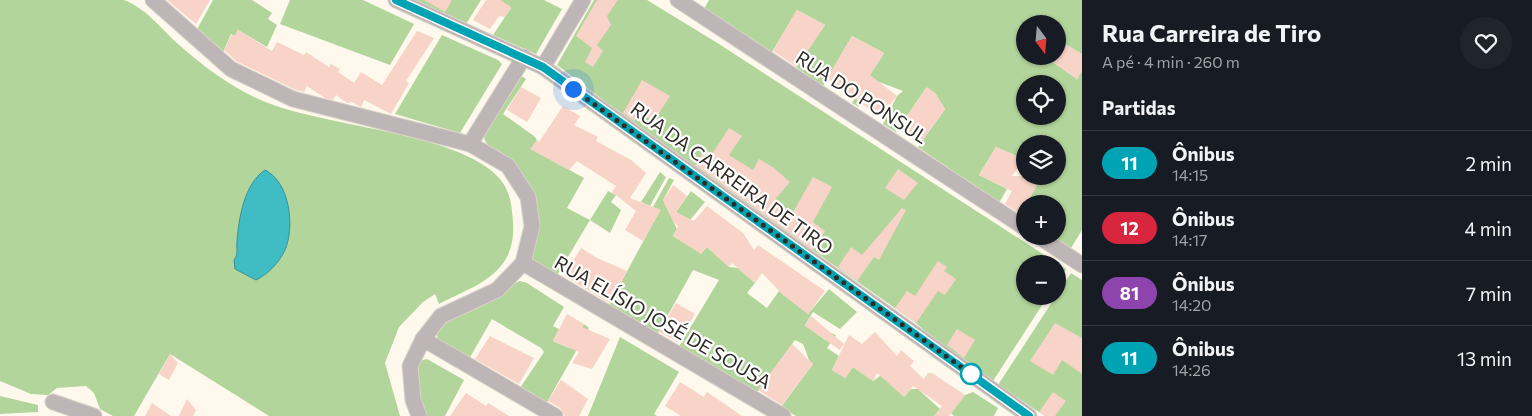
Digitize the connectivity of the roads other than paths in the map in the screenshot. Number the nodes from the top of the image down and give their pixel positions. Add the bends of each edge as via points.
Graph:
1 (153, 0) edge
2 (396, 0) edge
3 (583, 0) edge
4 (678, 0) edge
5 (524, 57) junction
6 (543, 67) junction
7 (470, 144) junction
8 (1016, 222) edge
9 (1052, 245) edge
10 (523, 263) junction
11 (1082, 265) edge
12 (423, 339) junction
13 (54, 402) dead end
14 (94, 416) edge
15 (419, 416) edge
16 (555, 416) edge
17 (783, 416) edge
18 (1029, 416) edge

1 - 7 street via 231,69 293,99
2 - 5 street, RUA DA CARREIRA DE TIRO
3 - 6 street
4 - 8 street, RUA DO PONSUL
5 - 6 street, RUA DA CARREIRA DE TIRO
5 - 7 street
6 - 18 street, RUA DA CARREIRA DE TIRO
7 - 10 street via 508,166 528,197 532,226
9 - 11 street
10 - 12 street via 497,290 441,316
10 - 17 street, RUA ELÍSIO JOSÉ DE SOUSA
12 - 15 street via 410,366 413,400
12 - 16 street
13 - 14 street

